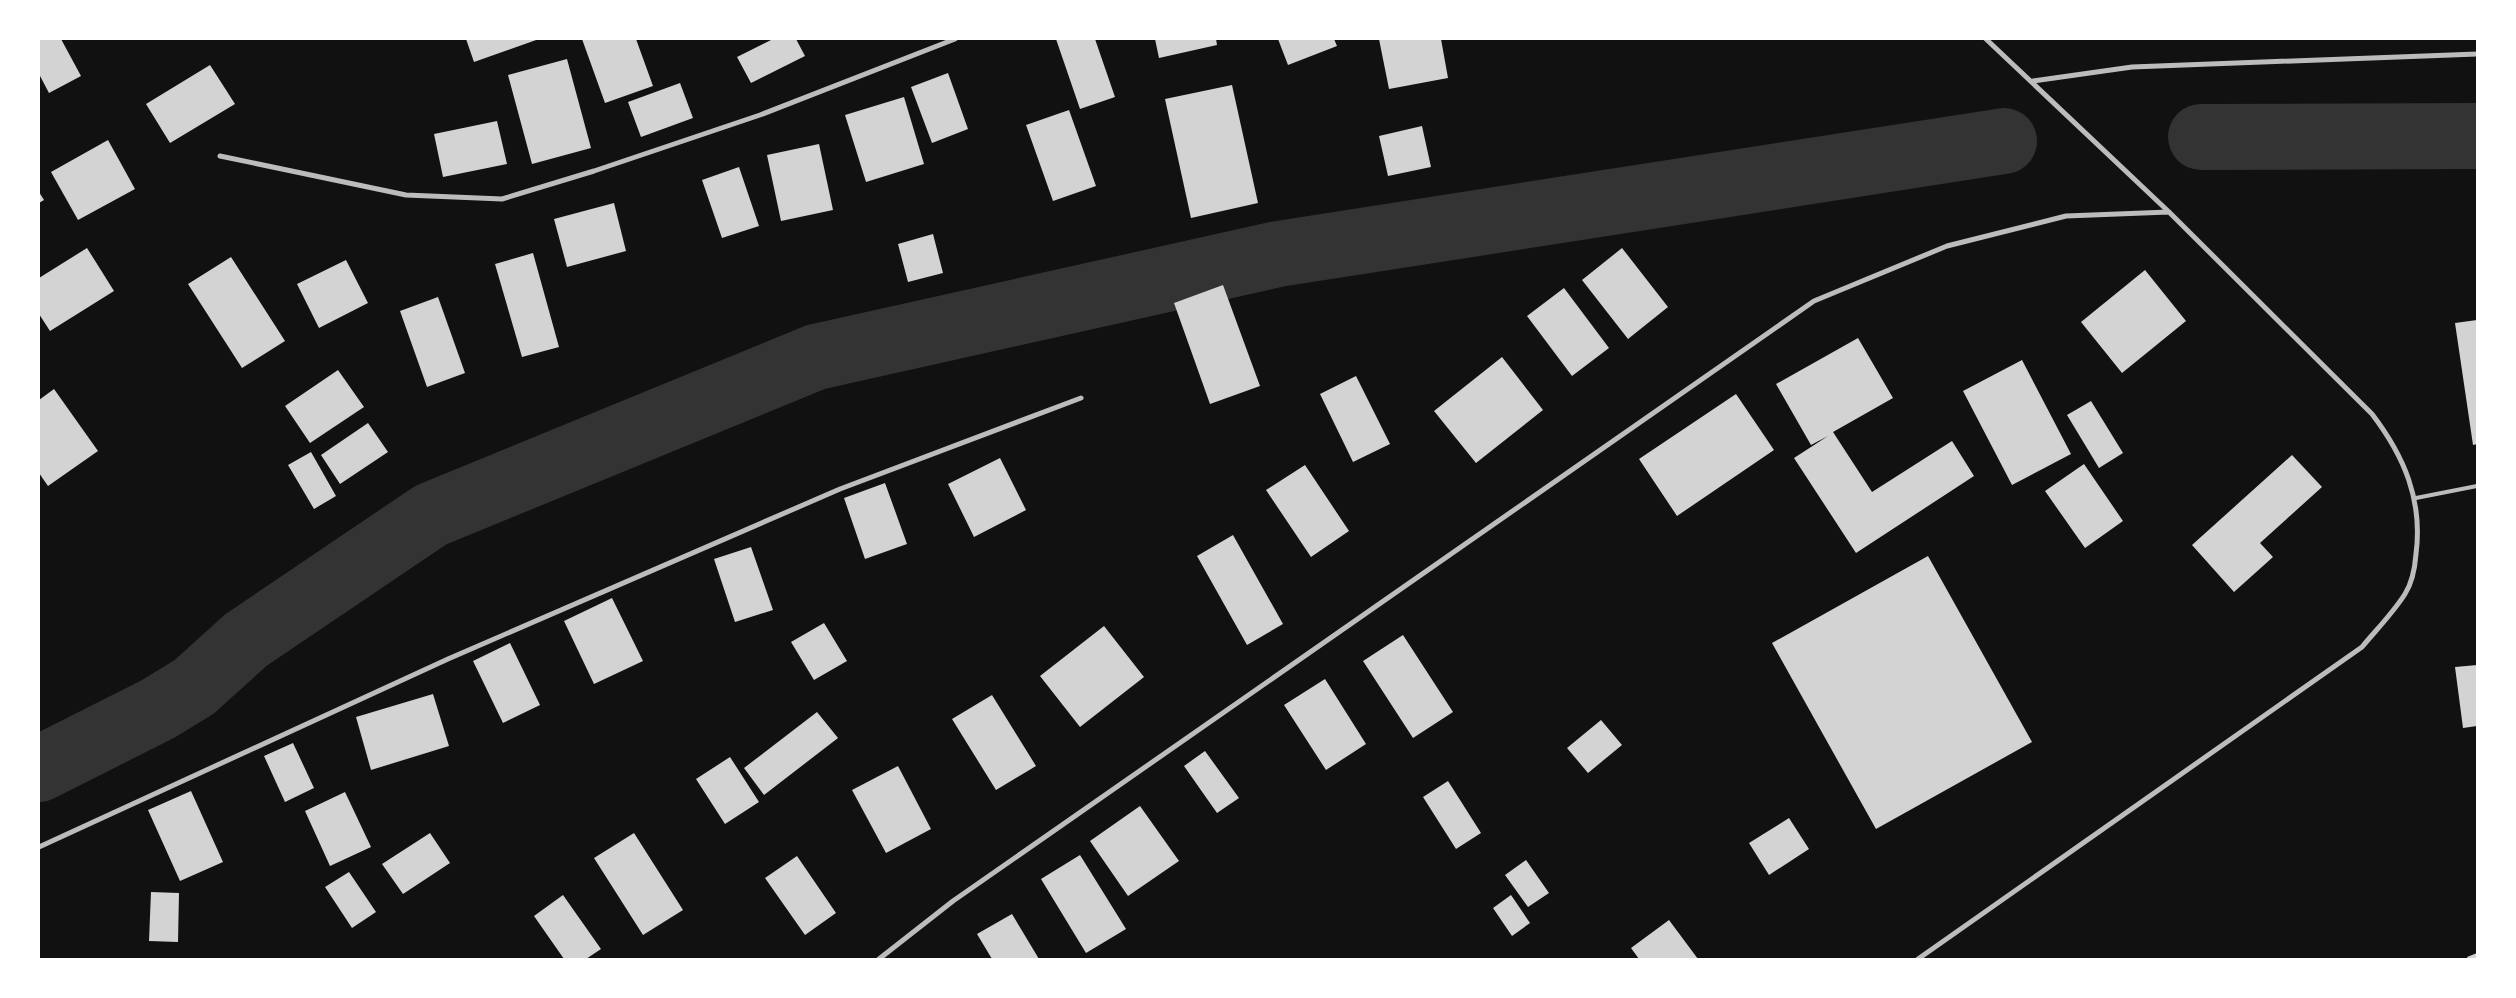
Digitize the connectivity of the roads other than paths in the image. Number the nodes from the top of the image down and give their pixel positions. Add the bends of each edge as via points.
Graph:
1 (955, 39) edge
2 (1986, 39) edge
3 (2477, 54) edge
4 (2033, 81) junction
5 (220, 156) dead end
6 (2169, 212) junction
7 (1081, 398) dead end
8 (2477, 486) edge
9 (2416, 498) junction
10 (39, 847) edge
11 (879, 959) edge
12 (1918, 959) edge

1 - 5 street via 760,115 502,199 406,195
2 - 4 street
3 - 4 street via 2132,67
4 - 6 street
6 - 9 street via 2372,414 2390,438
6 - 11 street via 2056,218 1948,246 1814,301 953,901
7 - 10 street via 840,489 439,663
8 - 9 lane
9 - 12 street via 2419,536 2406,592 2362,647

